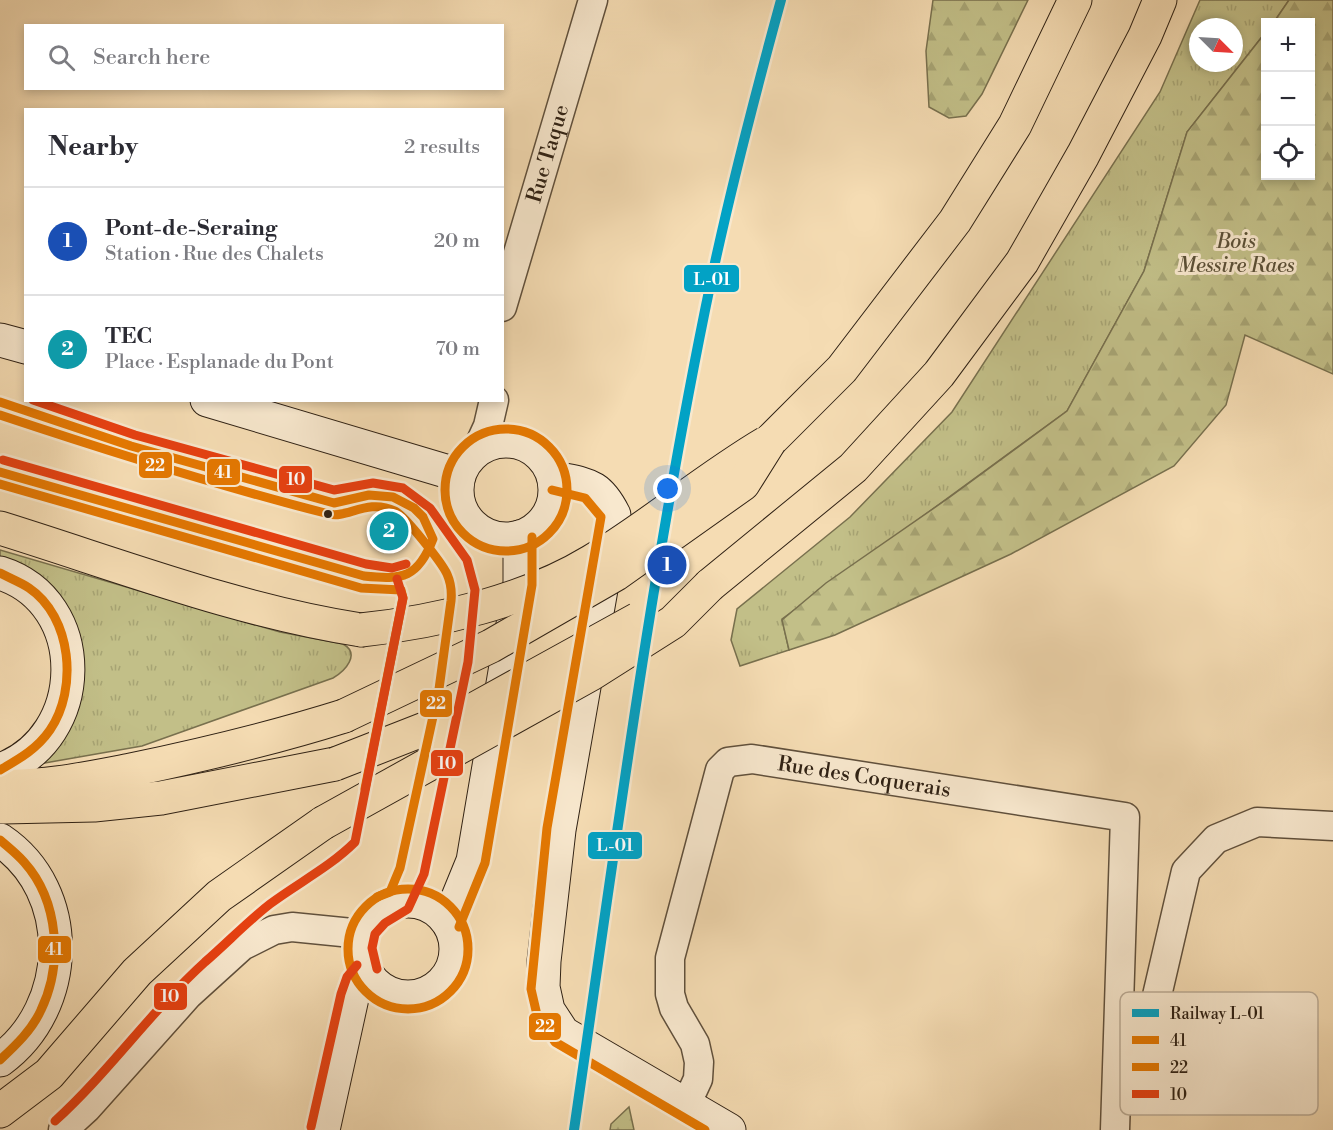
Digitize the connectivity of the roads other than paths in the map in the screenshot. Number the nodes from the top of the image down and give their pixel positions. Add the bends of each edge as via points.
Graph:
1 (593, 0) edge
2 (1075, 0) edge
3 (1160, 0) edge
4 (504, 300) edge
5 (0, 340) edge
6 (24, 346) edge
7 (221, 402) edge
8 (494, 402) edge
9 (264, 408) edge
10 (770, 441) junction
11 (468, 462) junction
12 (554, 478) junction
13 (0, 528) edge
14 (520, 537) junction
15 (0, 573) edge
16 (710, 585) junction
17 (5, 787) edge
18 (1333, 826) edge
19 (3, 842) edge
20 (448, 922) junction
21 (362, 934) junction
22 (366, 974) junction
23 (1158, 992) edge
24 (0, 1060) edge
25 (686, 1105) junction
26 (0, 1111) edge
27 (1116, 1118) edge
28 (63, 1130) edge
29 (324, 1130) edge
30 (729, 1130) edge

1 - 4 street, Rue Taque
2 - 10 highway via 1015,125 955,221 842,369
3 - 16 highway via 1089,146 1022,262 939,374 853,468
5 - 6 street
7 - 9 street
8 - 11 street via 488,426
9 - 11 street
10 - 13 highway, bridge via 725,467 591,562 536,588 452,614 361,630 309,622
10 - 17 highway, bridge via 743,484 616,574 491,646 344,716 280,736 169,762 89,778
11 - 12 street via 491,443 517,442 541,455
11 - 14 street via 457,492 460,510 485,535 502,539
12 - 14 street via 555,493 548,514 534,530
12 - 25 street via 587,485 604,494 614,515 559,830 543,987 548,1010 563,1033
14 - 20 street via 520,583 472,861
15 - 17 street via 35,591 51,610 67,651 68,671 62,711
16 - 17 highway, bridge via 677,597 473,710 334,764 161,798 94,805
16 - 26 highway, bridge via 673,622 591,674 323,823 219,896 137,972 49,1074
18 - 23 street via 1257,822 1216,839 1186,871
19 - 24 street via 24,861 45,895 53,917 58,957 41,1014 17,1047
20 - 21 street via 427,904 399,901 382,908
20 - 22 street via 456,951 453,967 434,990 404,998 375,986
21 - 22 street via 359,947
21 - 28 street via 292,927 274,930 242,946 188,995
22 - 29 street via 357,983 352,998
25 - 27 street, Rue des Coquerais via 698,1079 699,1062 695,1044 674,1008 668,979 670,958 720,770 737,759 1125,817
25 - 30 street

